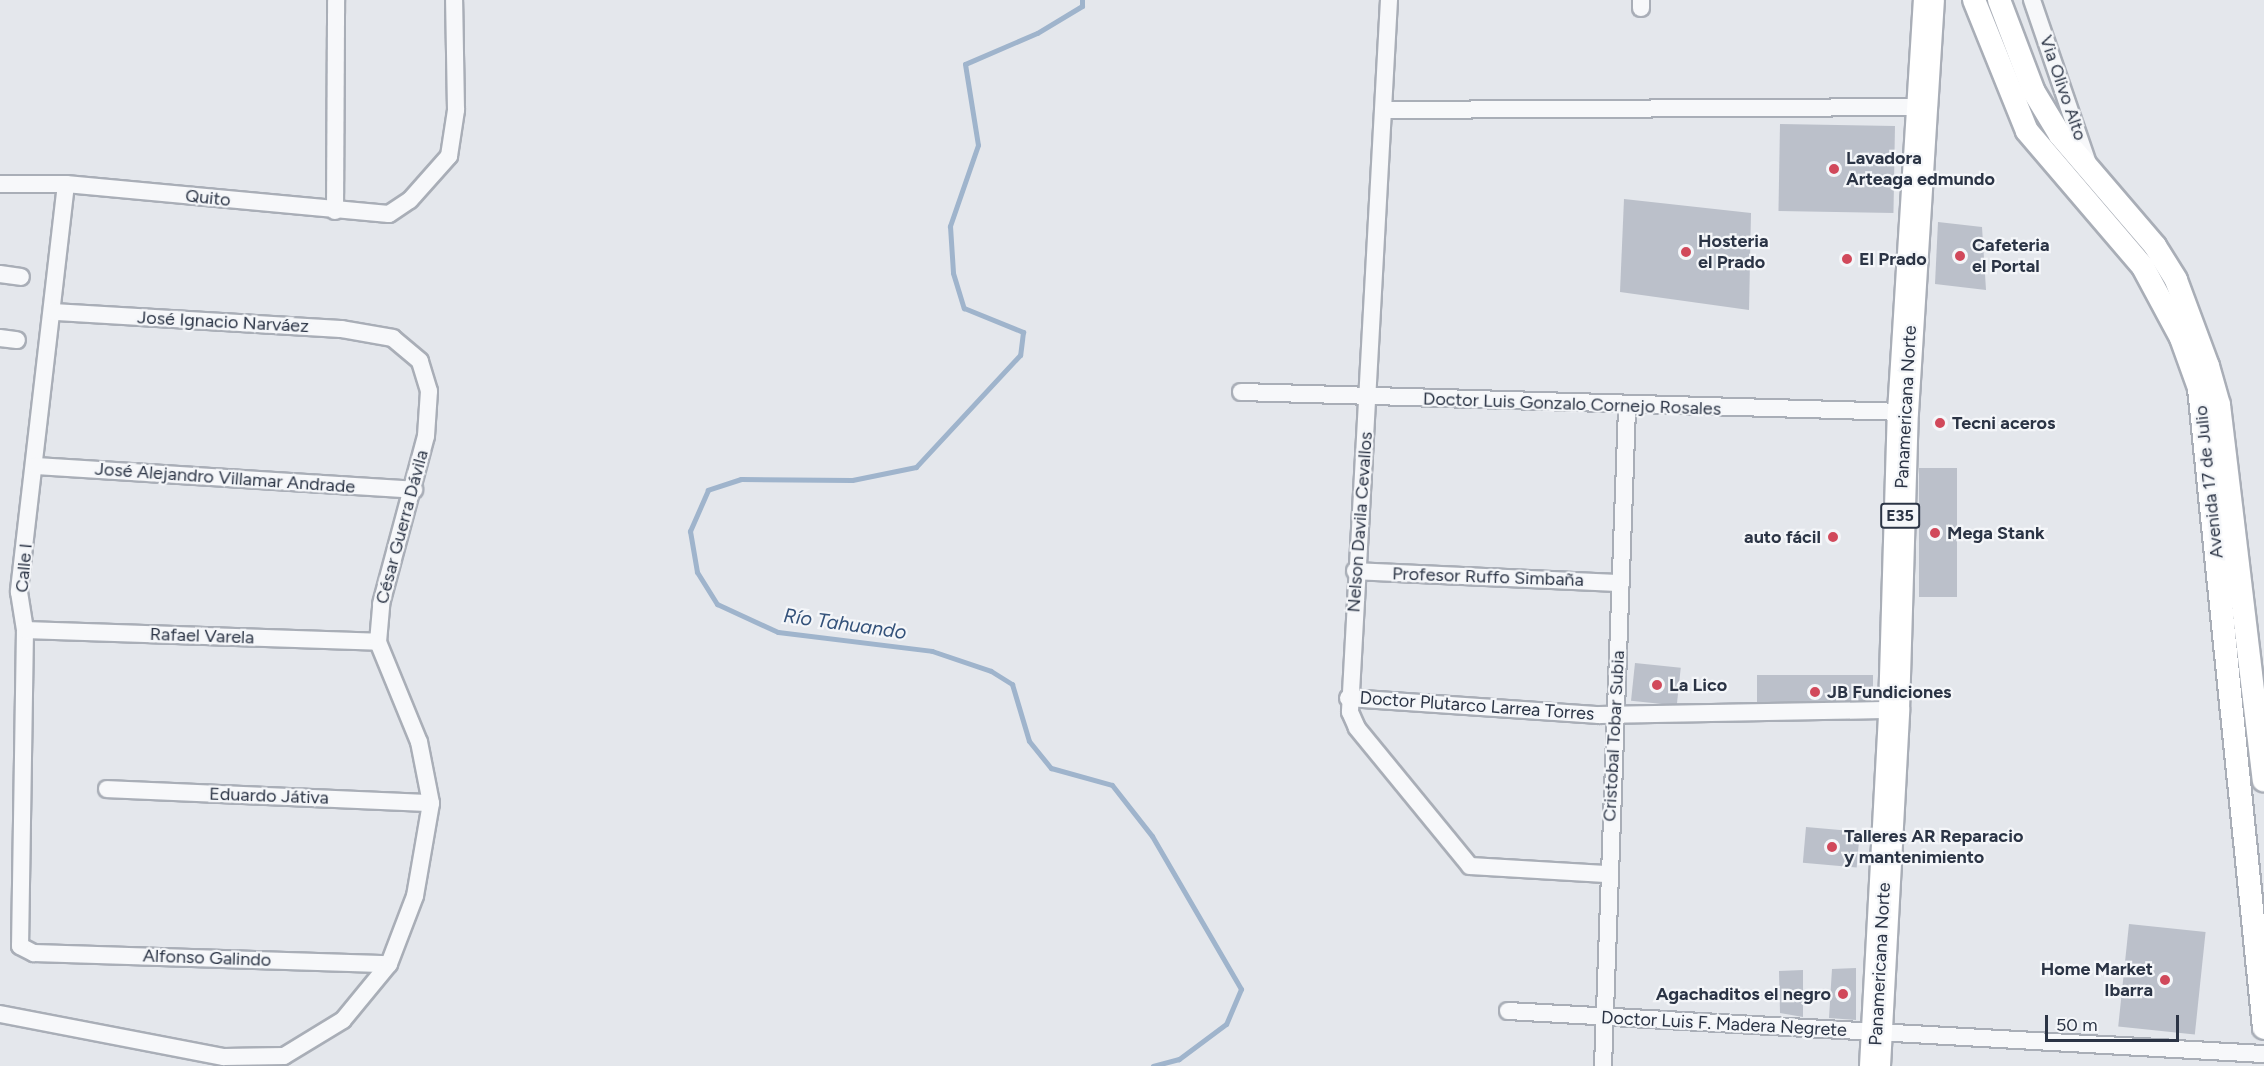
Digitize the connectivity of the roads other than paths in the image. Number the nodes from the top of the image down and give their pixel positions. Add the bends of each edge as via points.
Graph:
1 (336, 0) edge
2 (454, 0) edge
3 (1389, 0) edge
4 (1929, 0) edge
5 (1974, 0) edge
6 (1999, 0) edge
7 (2032, 0) edge
8 (1922, 107) junction
9 (1384, 110) junction
10 (2092, 177) junction
11 (0, 184) edge
12 (66, 184) junction
13 (2074, 192) junction
14 (335, 211) junction
15 (0, 274) edge
16 (21, 277) dead end
17 (53, 312) junction
18 (393, 338) joint
19 (1240, 392) dead end
20 (1369, 398) junction
21 (1627, 406) junction
22 (1903, 412) junction
23 (36, 466) junction
24 (414, 490) junction
25 (1355, 572) junction
26 (1621, 583) junction
27 (25, 630) junction
28 (378, 642) junction
29 (1348, 698) junction
30 (1894, 710) junction
31 (1617, 715) junction
32 (2264, 780) edge
33 (107, 789) dead end
34 (431, 803) junction
35 (1606, 874) junction
36 (25, 952) joint
37 (389, 964) junction
38 (1508, 1011) dead end
39 (0, 1014) edge
40 (1604, 1018) junction
41 (2264, 1028) edge
42 (1876, 1031) junction
43 (2264, 1054) edge
44 (1603, 1066) edge
45 (1875, 1066) edge

1 - 14 street
2 - 14 street, Quito via 456,110 449,156 410,200 389,214
3 - 9 street, Nelson Davila Cevallos
4 - 8 highway, Panamericana Norte / E35
5 - 13 main road, Avenida 17 de Julio via 2027,131
6 - 10 main road, Avenida 17 de Julio via 2034,92
7 - 10 street, Via Olivo Alto
8 - 9 street
8 - 22 highway, Panamericana Norte / E35
9 - 20 street, Nelson Davila Cevallos
10 - 13 main road
10 - 32 main road, Avenida 17 de Julio via 2155,246 2176,280 2208,366 2219,405
11 - 12 street, Quito
12 - 14 street, Quito
12 - 17 street, Calle I
13 - 41 main road, Avenida 17 de Julio via 2143,267 2181,338 2199,388
15 - 16 street
17 - 18 street, José Ignacio Narváez via 341,329
17 - 23 street, Calle I
18 - 24 street, César Guerra Dávila via 420,361 429,391
19 - 20 street, Doctor Luis Gonzalo Cornejo Rosales
20 - 21 street, Doctor Luis Gonzalo Cornejo Rosales
20 - 25 street, Nelson Davila Cevallos
21 - 22 street, Doctor Luis Gonzalo Cornejo Rosales
21 - 26 street, Cristobal Tobar Subia
22 - 30 highway, Panamericana Norte / E35
23 - 24 street, José Alejandro Villamar Andrade
23 - 27 street, Calle I via 19,592
24 - 28 street, César Guerra Dávila via 381,604
25 - 26 street, Profesor Ruffo Simbaña
25 - 29 street, Nelson Davila Cevallos
26 - 31 street, Cristobal Tobar Subia
27 - 28 street, Rafael Varela
27 - 36 street, Calle I via 19,787 20,946
28 - 34 street, César Guerra Dávila via 422,750
29 - 31 street, Doctor Plutarco Larrea Torres
29 - 35 street, Nelson Davila Cevallos via 1357,728 1470,866
30 - 31 street, Doctor Plutarco Larrea Torres
30 - 42 highway, Panamericana Norte / E35
31 - 35 street, Cristobal Tobar Subia
33 - 34 street, Eduardo Játiva
34 - 37 street, César Guerra Dávila via 415,896
35 - 40 street, Cristobal Tobar Subia
36 - 37 street, Alfonso Galindo
37 - 39 street, César Guerra Dávila via 343,1020 284,1056 224,1057
38 - 40 street, Doctor Luis F. Madera Negrete
40 - 42 street, Doctor Luis F. Madera Negrete
40 - 44 street, Cristobal Tobar Subia
42 - 43 street, Doctor Luis F. Madera Negrete
42 - 45 highway, Panamericana Norte / E35

